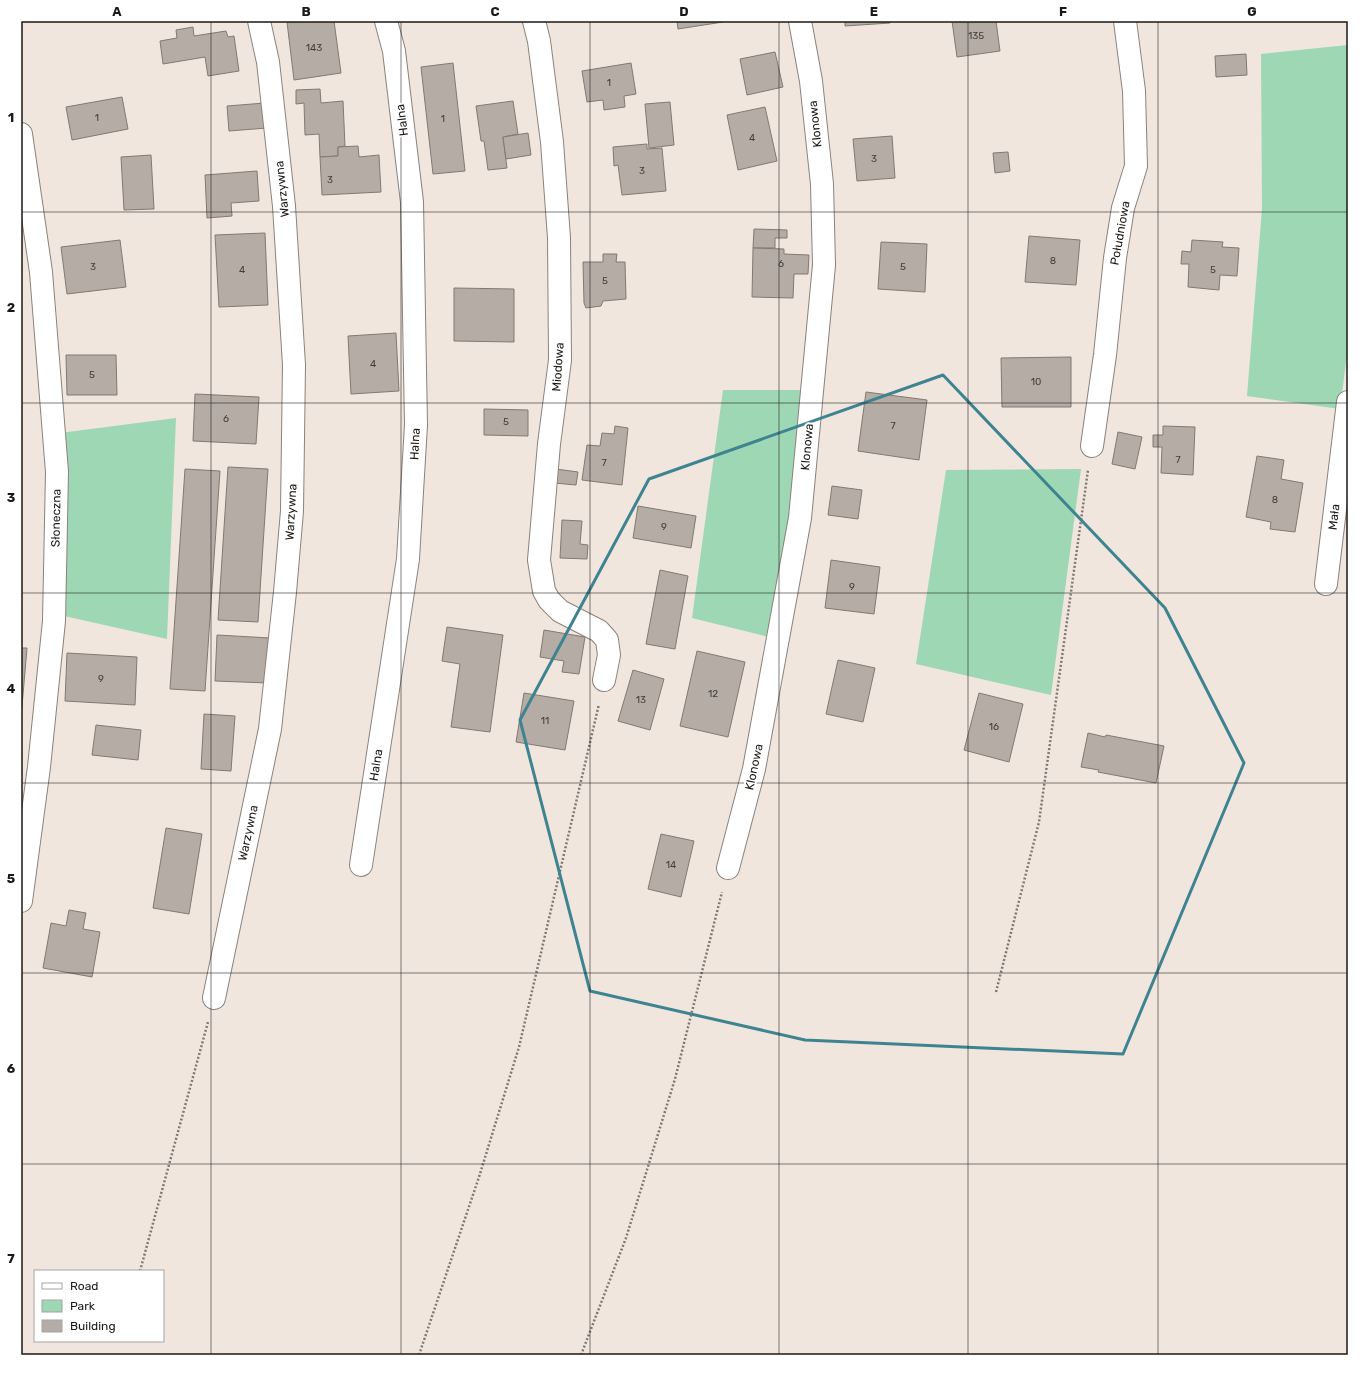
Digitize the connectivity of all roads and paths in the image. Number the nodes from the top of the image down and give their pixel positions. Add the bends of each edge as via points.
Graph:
1 (259, 21) edge
2 (386, 21) edge
3 (534, 21) edge
4 (800, 21) edge
5 (1125, 21) edge
6 (21, 134) edge
7 (1348, 402) edge
8 (1092, 446) joint
9 (1326, 584) dead end
10 (604, 680) joint
11 (361, 865) dead end
12 (728, 868) joint
13 (21, 902) edge
14 (996, 992) dead end
15 (214, 998) joint
16 (140, 1270) edge
17 (419, 1355) edge
18 (581, 1355) edge

1 - 15 street, Warzywna via 268,62 284,206 294,366 292,511 270,729
2 - 11 street, Halna via 394,51 412,202 416,425 408,559
3 - 10 street, Miodowa via 539,40 552,142 559,238 560,337 560,360 549,444 539,560 548,600 560,611 599,631 607,640 609,655
4 - 12 street, Klonowa via 811,81 822,184 824,265 800,518 754,769
5 - 8 street, Południowa via 1134,91 1136,166 1123,208 1115,258
6 - 13 street, Słoneczna via 41,272 56,472 54,621 39,767
7 - 9 street, Mała
8 - 14 path via 1039,822
10 - 17 path via 519,1047 479,1177
12 - 18 path via 675,1079 626,1238
15 - 16 path

